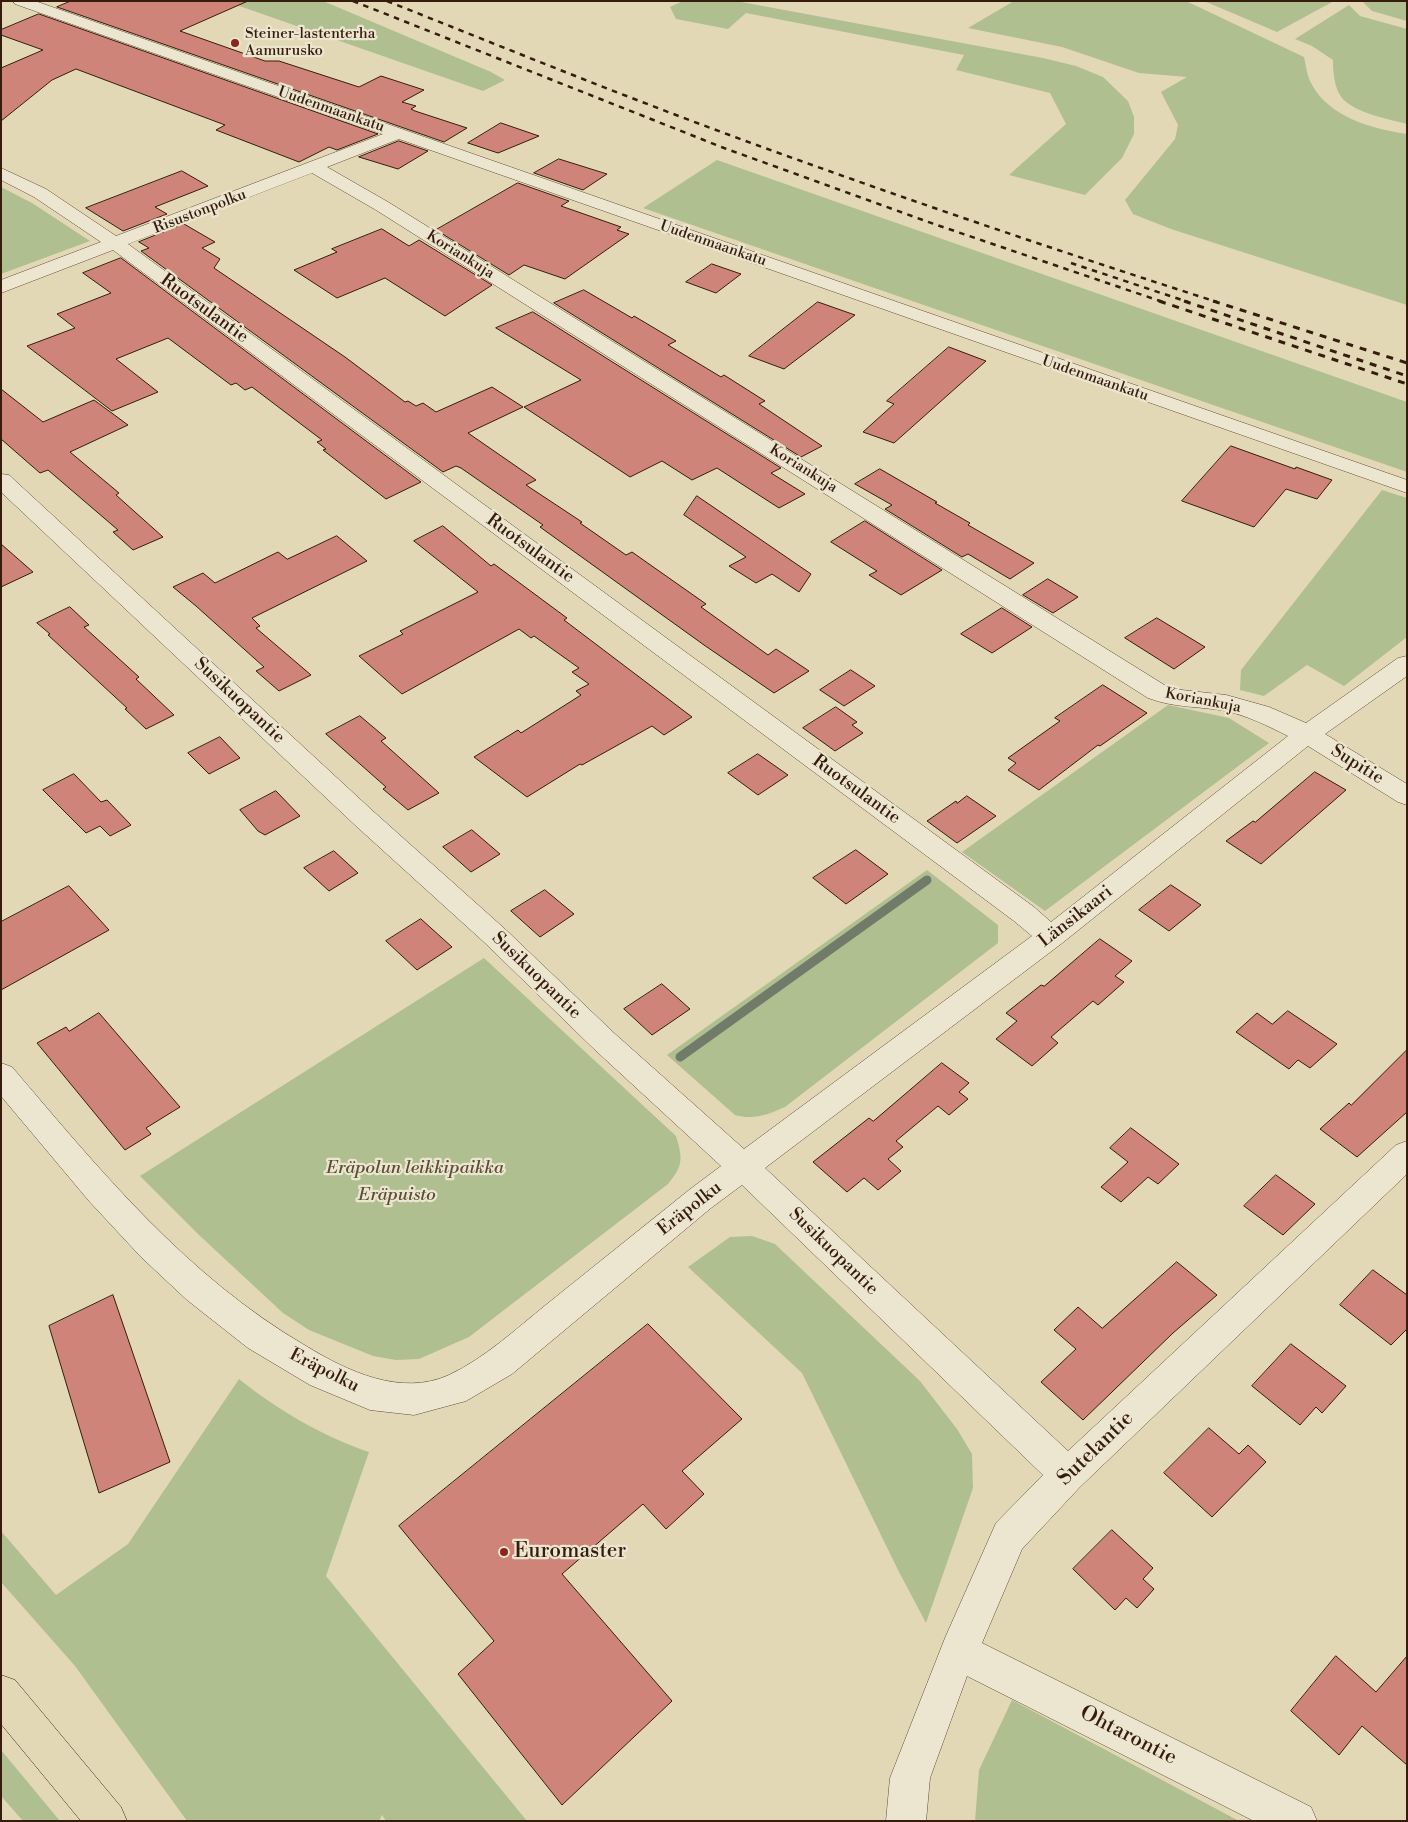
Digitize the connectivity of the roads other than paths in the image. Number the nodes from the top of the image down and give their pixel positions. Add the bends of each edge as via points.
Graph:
1 (20, 1) edge
2 (398, 134) junction
3 (314, 167) junction
4 (1, 173) edge
5 (116, 244) junction
6 (1, 287) edge
7 (1, 480) edge
8 (1407, 487) edge
9 (1407, 664) edge
10 (1306, 734) junction
11 (1407, 796) edge
12 (1052, 937) junction
13 (1, 1075) edge
14 (1407, 1154) edge
15 (743, 1168) junction
16 (1068, 1475) junction
17 (958, 1651) junction
18 (1, 1694) edge
19 (107, 1821) edge
20 (906, 1821) edge
21 (1297, 1821) edge

1 - 2 street, Uudenmaankatu
2 - 3 street, Risustonpolku
2 - 8 street, Uudenmaankatu
3 - 5 street, Risustonpolku
3 - 10 street, Koriankuja via 382,206 1157,692 1260,713
4 - 5 street, Ruotsulantie via 40,192
5 - 6 street, Risustonpolku
5 - 12 street, Ruotsulantie
7 - 15 street, Susikuopantie
9 - 10 street, Länsikaari
10 - 11 street, Supitie
10 - 12 street, Länsikaari
12 - 15 street, Länsikaari
13 - 15 street, Eräpolku via 100,1192 152,1247 200,1290 260,1337 322,1374 370,1394 414,1399 454,1390 500,1363 700,1199
14 - 16 street, Sutelantie
15 - 16 street, Susikuopantie
16 - 17 street, Sutelantie via 1009,1536
17 - 20 street, Sutelantie via 910,1778
17 - 21 street, Ohtarontie
18 - 19 main road

